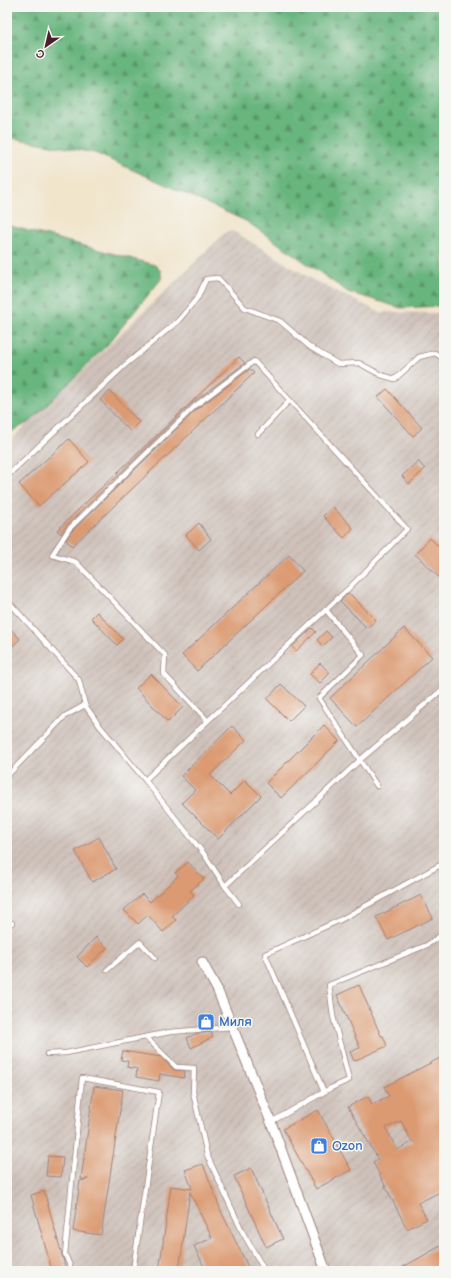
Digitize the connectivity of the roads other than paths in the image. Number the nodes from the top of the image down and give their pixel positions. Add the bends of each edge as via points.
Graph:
1 (444, 359) edge
2 (290, 400) junction
3 (258, 434) dead end
4 (7, 476) edge
5 (7, 603) edge
6 (326, 610) junction
7 (444, 688) edge
8 (85, 705) junction
9 (208, 721) junction
10 (360, 760) junction
11 (7, 776) edge
12 (145, 780) junction
13 (377, 786) dead end
14 (444, 863) edge
15 (225, 886) junction
16 (239, 904) dead end
17 (444, 933) edge
18 (155, 958) dead end
19 (202, 962) dead end
20 (107, 970) dead end
21 (232, 1027) junction
22 (146, 1037) junction
23 (47, 1054) dead end
24 (324, 1092) junction
25 (271, 1122) junction
26 (72, 1271) edge
27 (133, 1271) edge
28 (265, 1271) edge
29 (326, 1271) edge

1 - 4 lane via 435,354 419,357 394,379 359,363 338,364 310,347 280,320 245,308 218,278 206,279 198,297 178,320 125,365
2 - 3 lane
2 - 6 lane via 407,529
2 - 9 lane via 254,361 190,411 69,529 52,555 76,562 165,655 164,674
5 - 8 lane via 9,602 79,680
6 - 9 lane
6 - 10 lane via 363,655 319,698
7 - 10 lane
8 - 11 lane via 65,716
8 - 12 lane via 98,725
9 - 12 lane
10 - 13 lane
10 - 15 lane
12 - 15 lane via 204,854
14 - 24 lane via 340,920 265,954
15 - 16 lane
17 - 24 lane via 427,945 329,985 333,1016 349,1080
18 - 20 lane via 140,942
19 - 21 street via 217,989
21 - 22 lane via 170,1032
21 - 25 street
22 - 23 lane via 66,1053
22 - 28 lane via 176,1067 194,1068 193,1092 207,1155 243,1233
24 - 25 lane
25 - 29 street
26 - 27 lane via 65,1254 82,1078 159,1092

